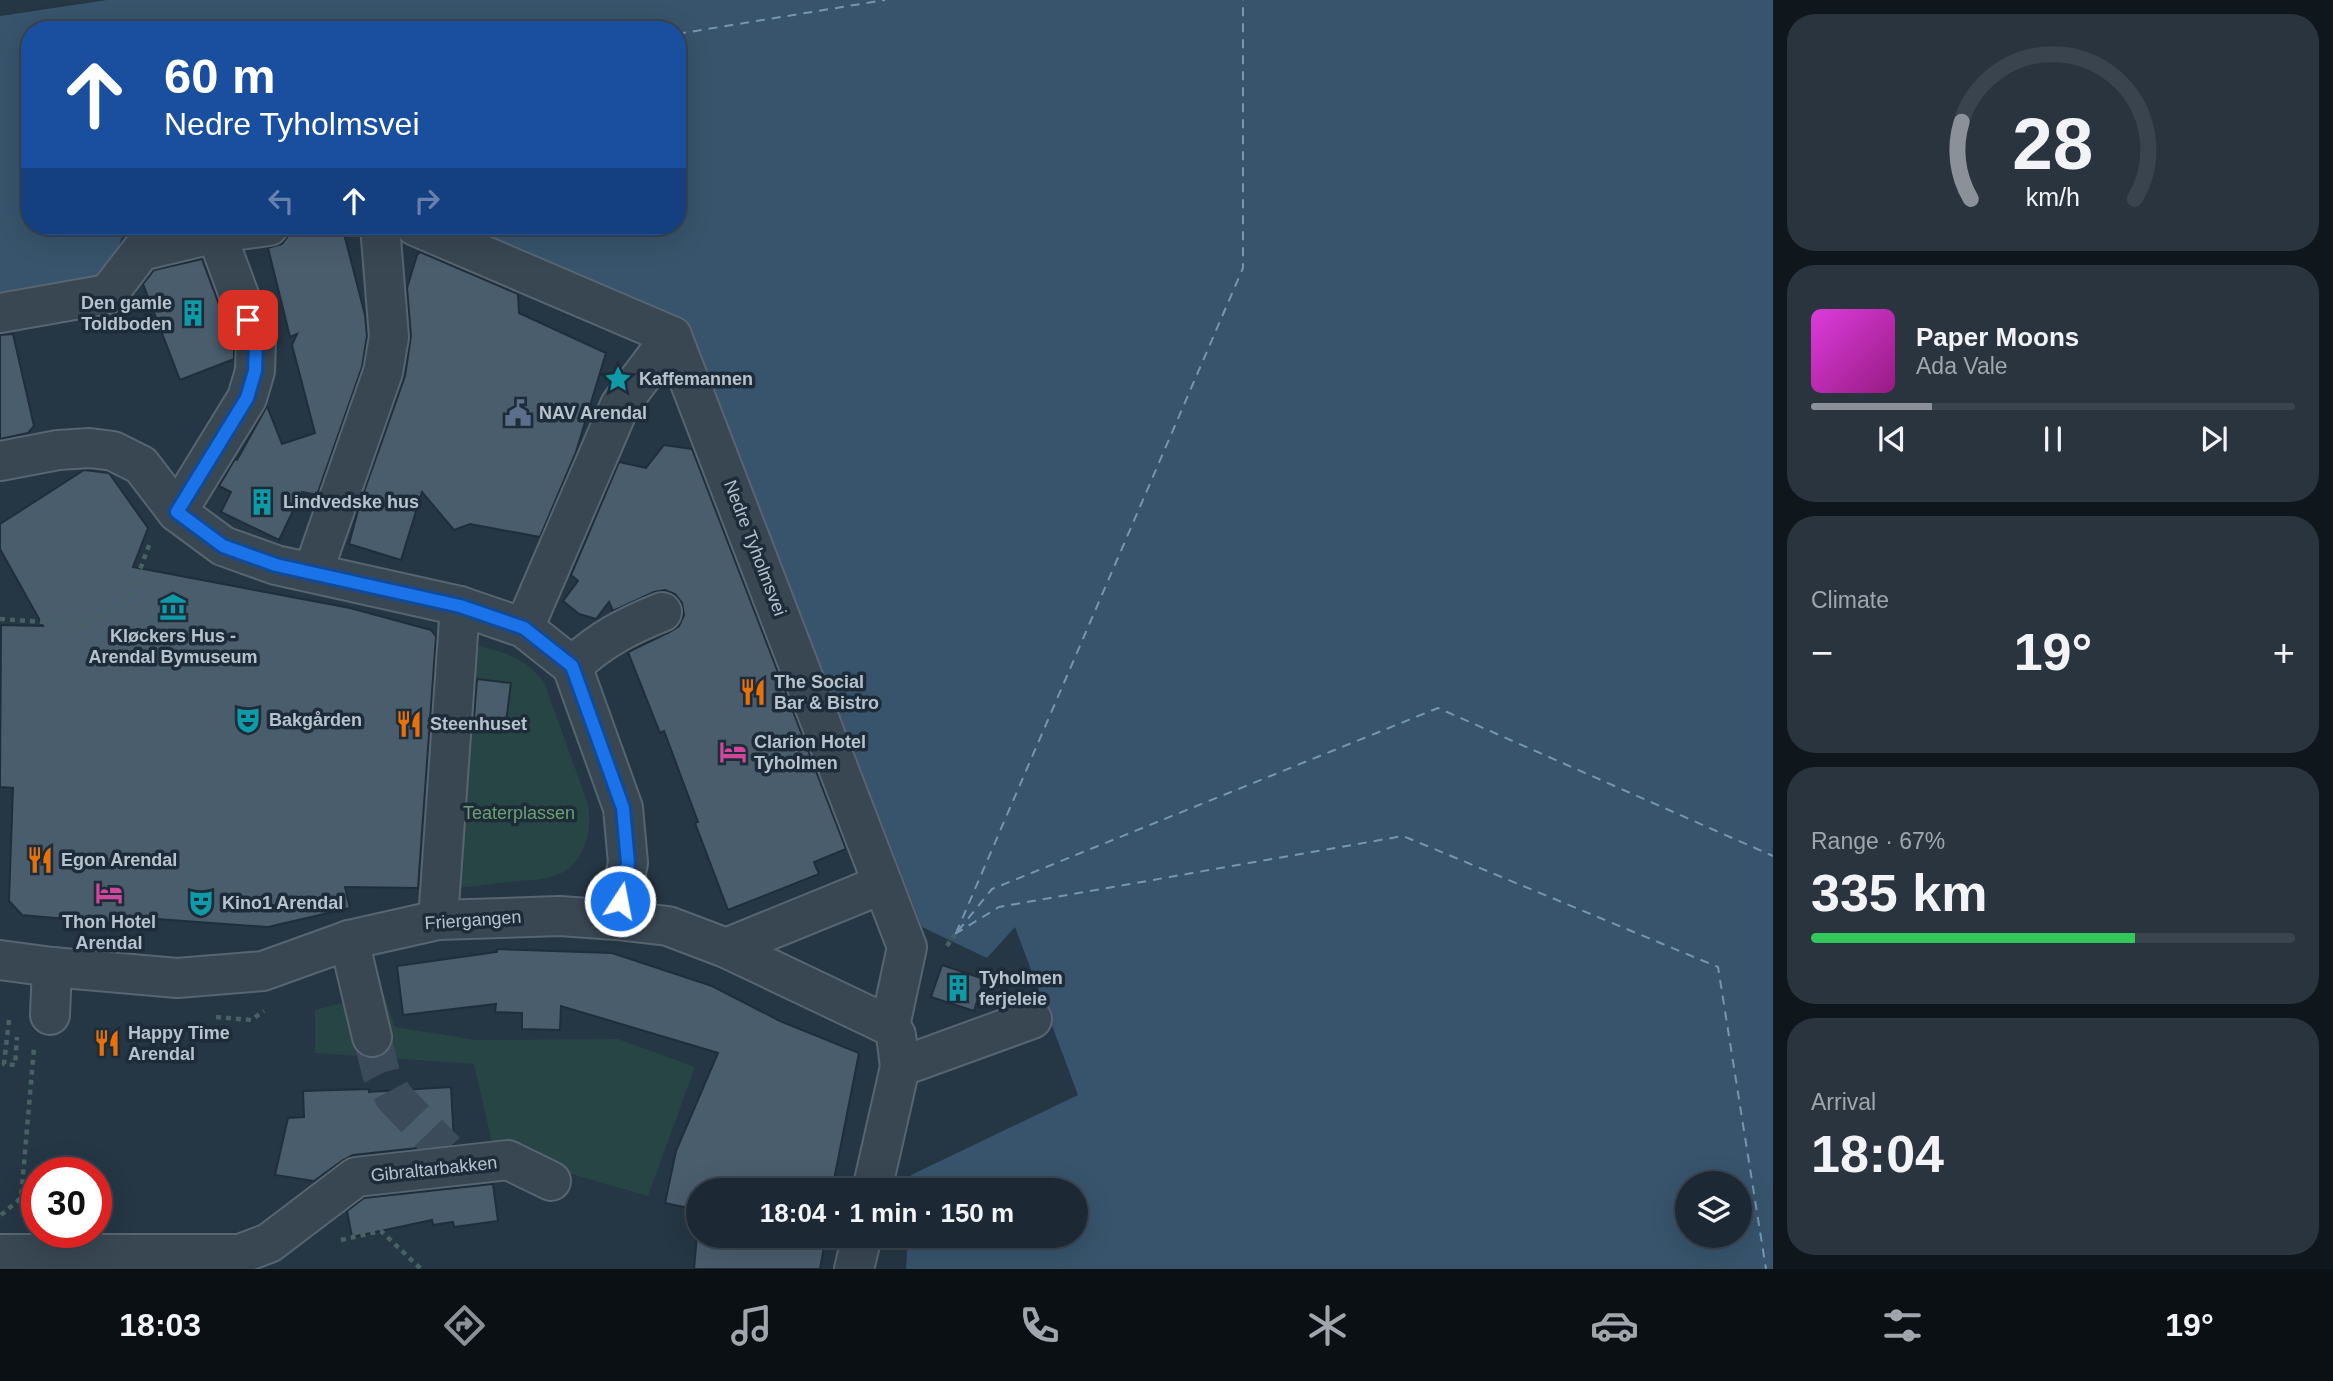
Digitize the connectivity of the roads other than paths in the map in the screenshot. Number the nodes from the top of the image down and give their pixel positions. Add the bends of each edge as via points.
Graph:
1 (208, 235) edge
2 (217, 235) edge
3 (381, 235) edge
4 (436, 235) edge
5 (0, 313) edge
6 (672, 336) junction
7 (0, 461) edge
8 (177, 512) junction
9 (313, 572) junction
10 (460, 606) junction
11 (662, 612) dead end
12 (524, 628) junction
13 (572, 666) junction
14 (883, 884) junction
15 (617, 919) junction
16 (438, 920) junction
17 (349, 940) junction
18 (726, 948) junction
19 (0, 960) edge
20 (52, 967) junction
21 (1032, 1020) dead end
22 (43, 1025) road end
23 (890, 1026) junction
24 (372, 1037) tunnel mouth
25 (900, 1067) junction
26 (875, 1178) edge
27 (551, 1181) dead end
28 (859, 1248) edge
29 (0, 1254) edge
30 (854, 1269) edge

1 - 5 street via 141,251 108,294
2 - 8 street via 256,341 255,371 247,398
3 - 9 street via 389,337 383,372
4 - 6 street
6 - 12 street via 620,405
6 - 14 street, Nedre Tyholmsvei
7 - 8 street via 58,450 113,451 141,465
8 - 9 street via 223,546 276,565
9 - 10 street
10 - 12 street
10 - 16 street
11 - 13 street via 595,645
12 - 13 street
13 - 15 street via 623,808 628,863
14 - 18 street
14 - 23 street, Nedre Tyholmsvei via 907,947
15 - 16 street, Friergangen
15 - 18 street, Friergangen via 668,926
16 - 17 street, Friergangen
17 - 20 street, Friergangen via 263,971 177,978
17 - 24 street
18 - 23 street, Friergangen
19 - 20 street, Friergangen
20 - 22 street
21 - 25 street
23 - 25 street via 896,1035
25 - 26 street
27 - 29 street, Gibraltarbakken via 508,1160 356,1177 270,1243 240,1254
28 - 30 street

